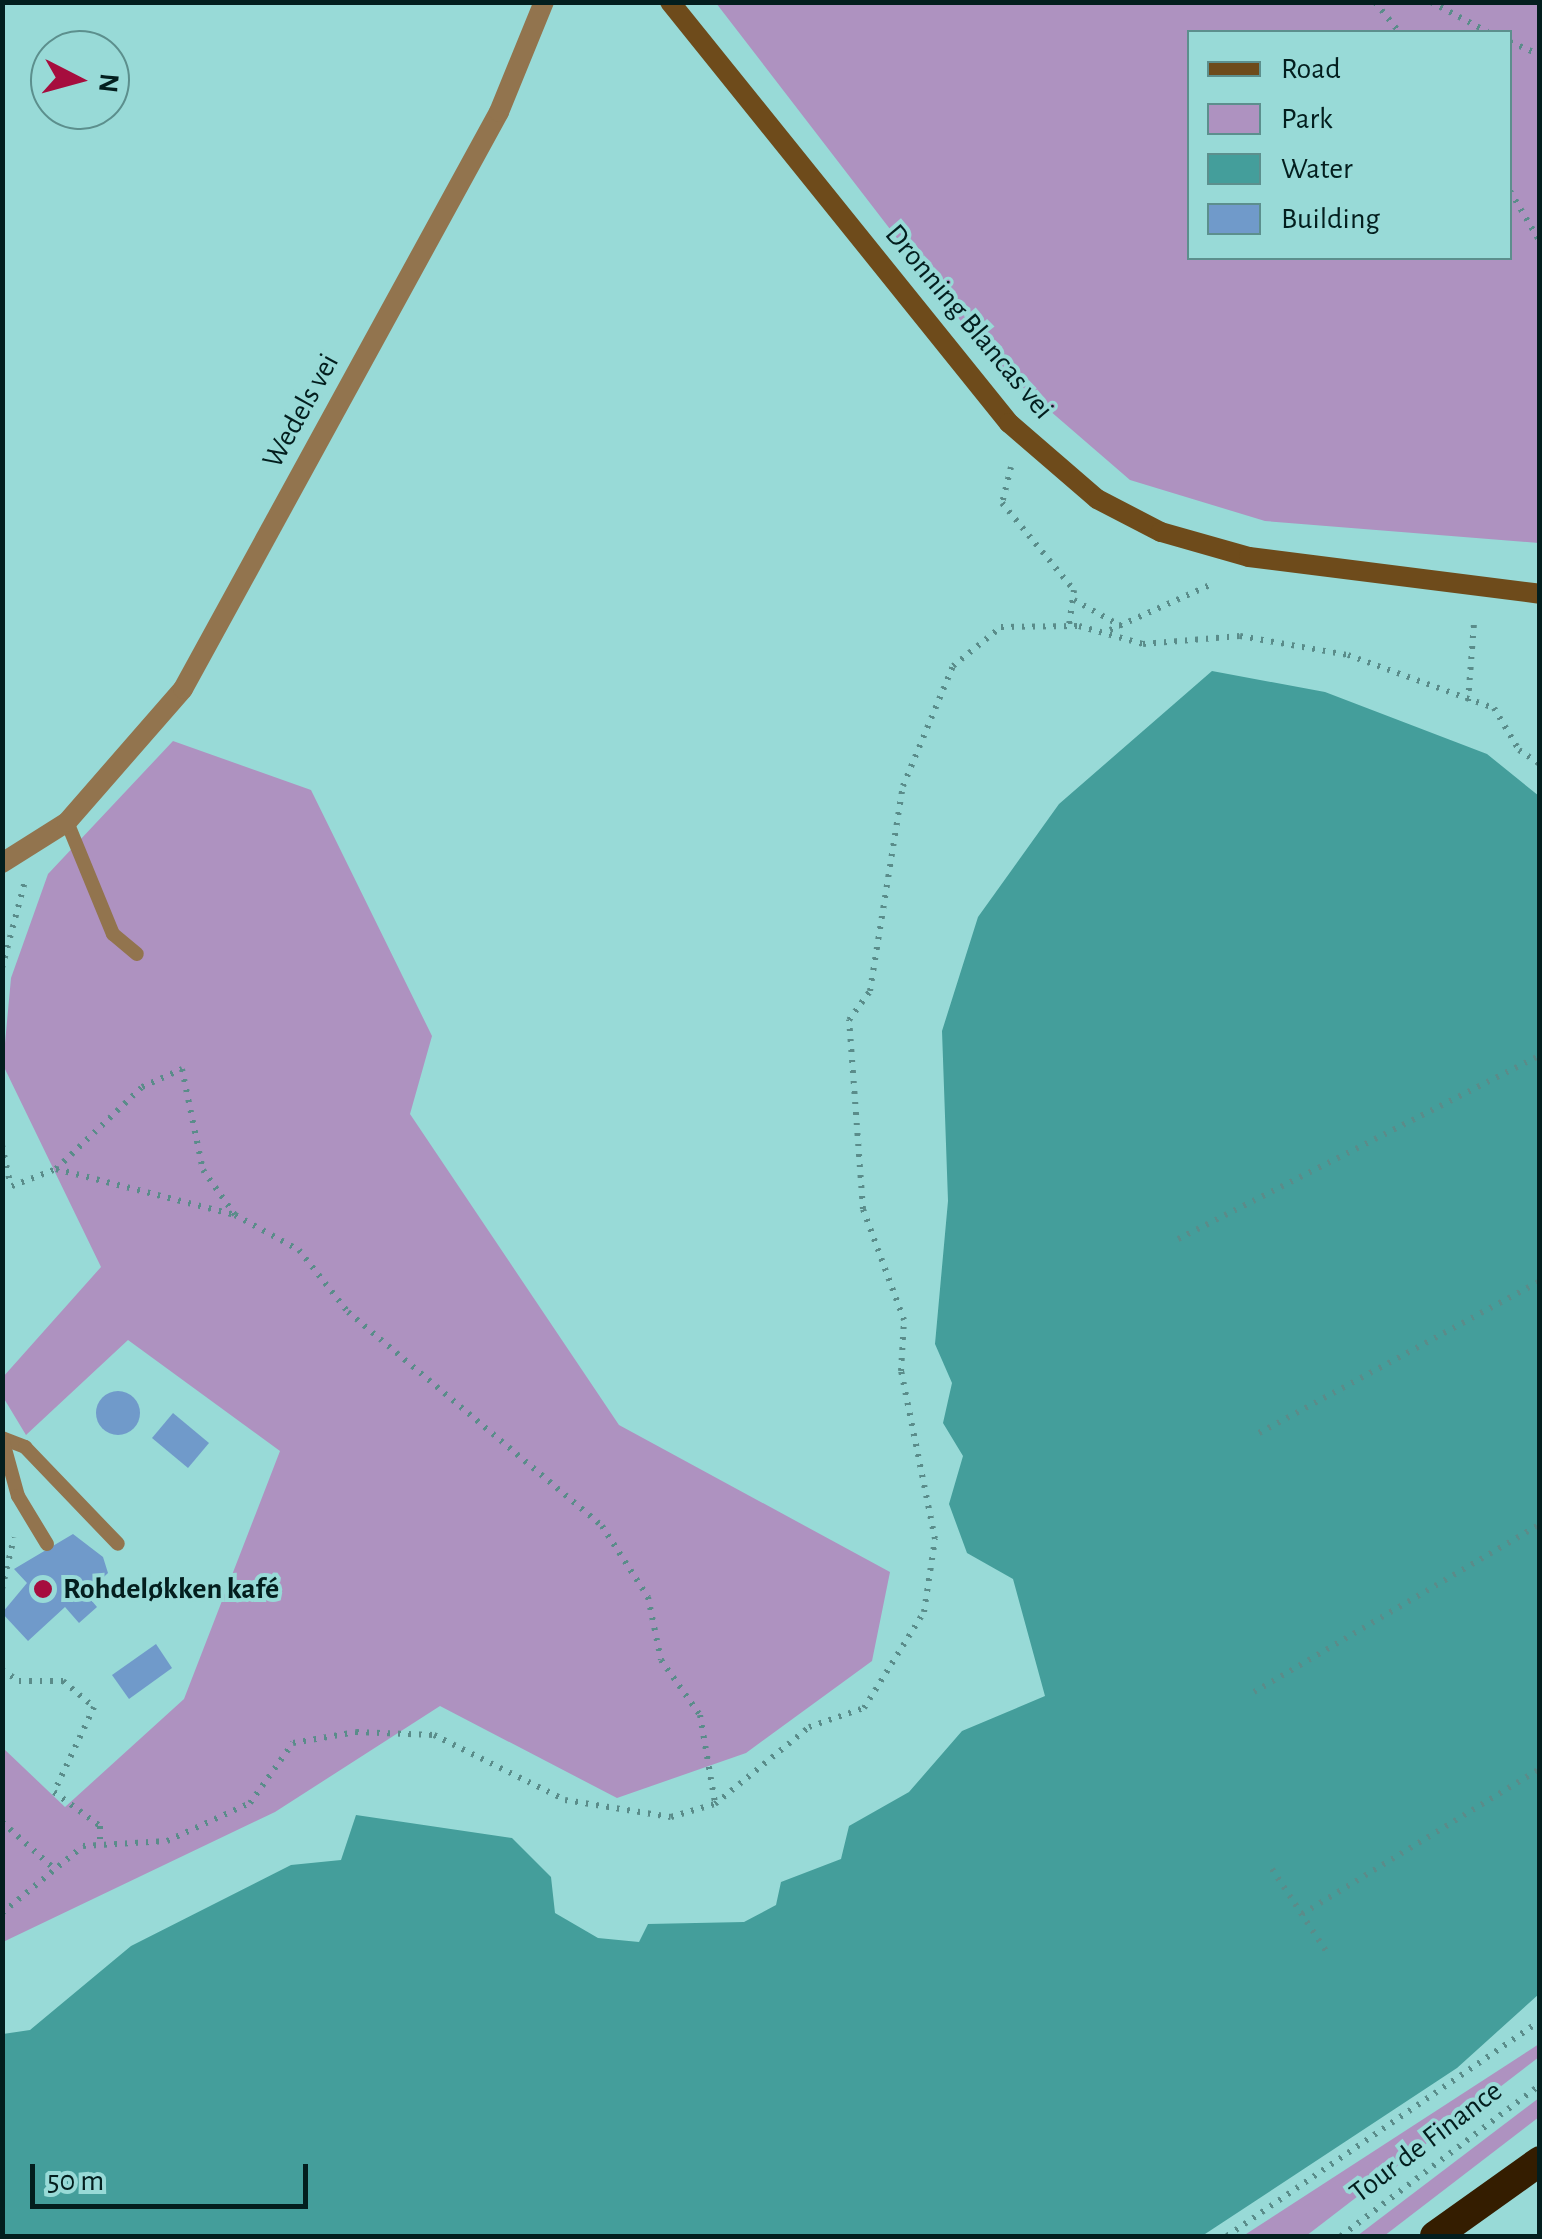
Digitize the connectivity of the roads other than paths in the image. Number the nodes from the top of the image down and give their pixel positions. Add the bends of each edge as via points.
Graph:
1 (544, 2) edge
2 (670, 2) edge
3 (1540, 594) edge
4 (67, 822) junction
5 (2, 862) edge
6 (137, 954) dead end
7 (2, 1438) edge
8 (47, 1544) dead end
9 (118, 1544) dead end
10 (1540, 2161) edge
11 (1435, 2236) edge

1 - 4 street, Wedels vei via 499,112 182,689
2 - 3 street, Dronning Blancas vei via 1008,423 1098,500 1161,532 1249,557
4 - 5 street, Wedels vei
4 - 6 lane via 113,934
7 - 8 lane via 18,1496
7 - 9 lane via 25,1447
10 - 11 highway

